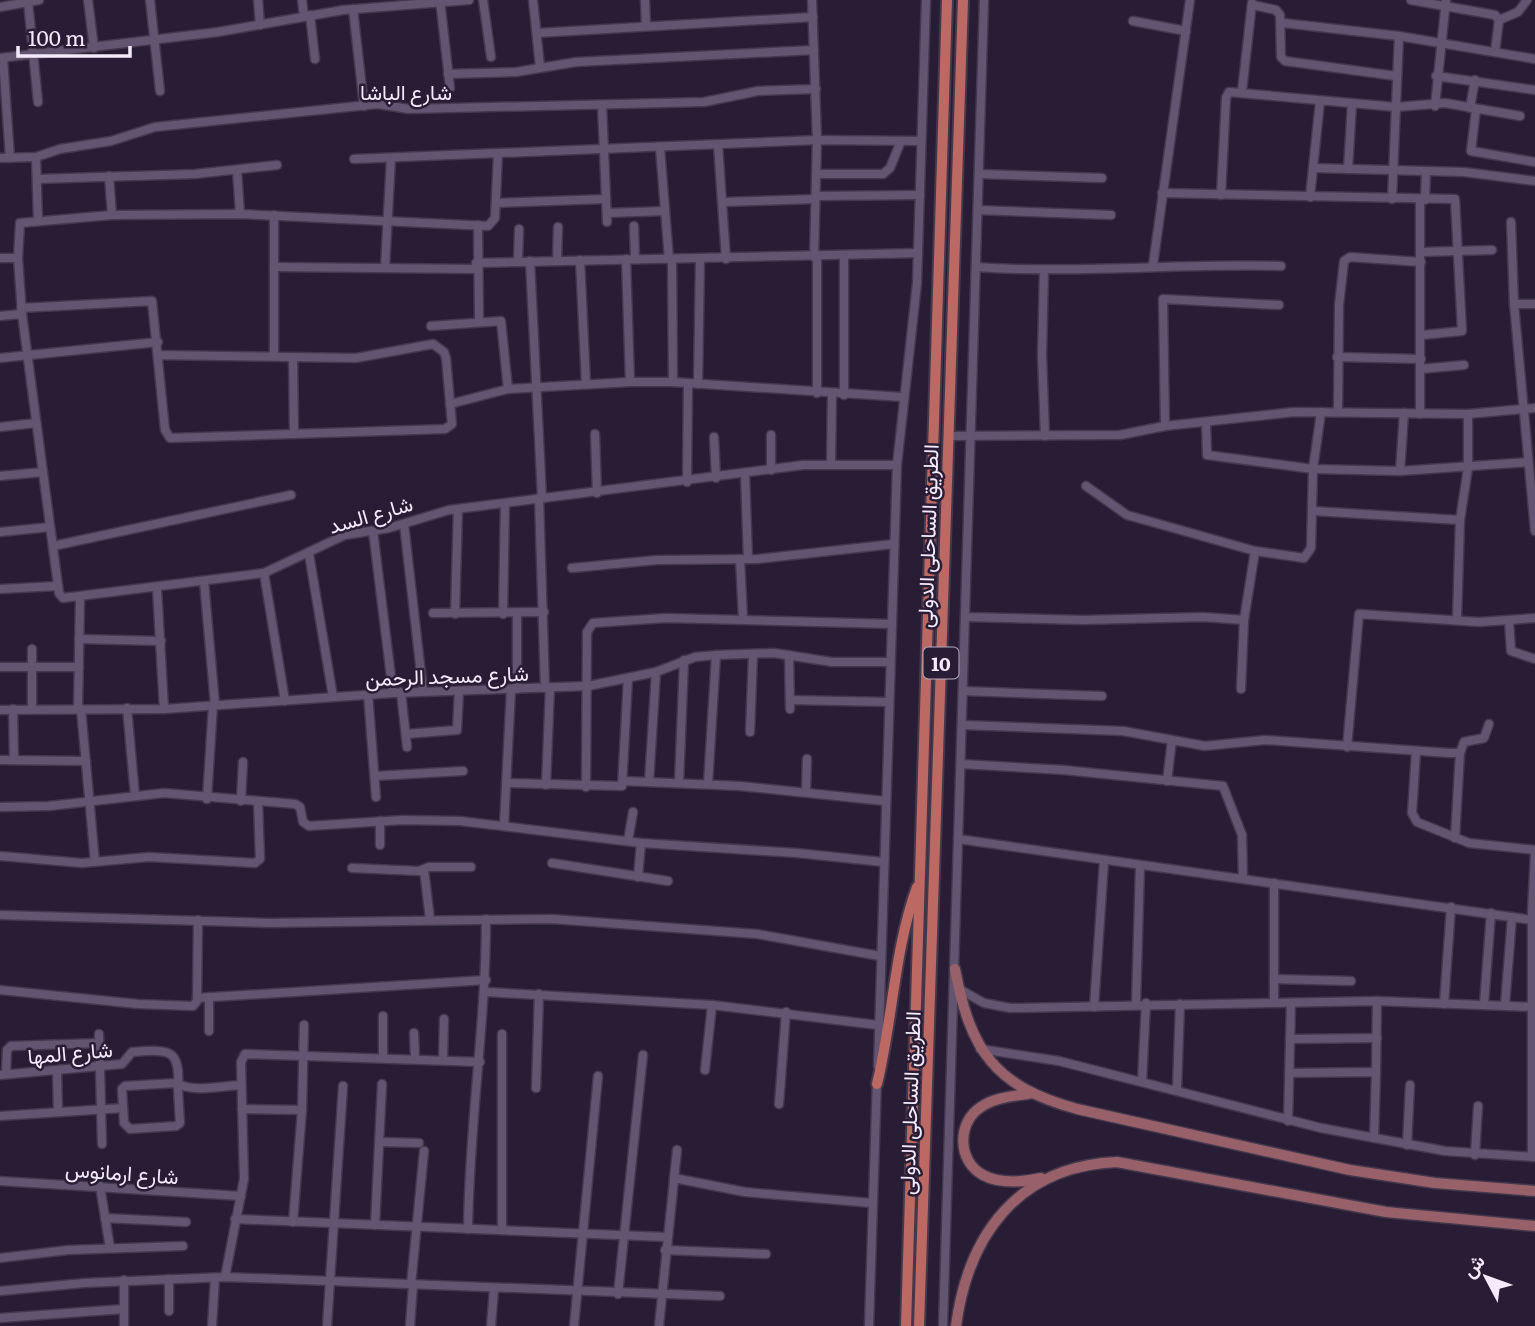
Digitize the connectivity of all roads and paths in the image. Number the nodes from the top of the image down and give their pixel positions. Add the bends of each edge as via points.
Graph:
1 (38, 0) edge
2 (88, 0) edge
3 (150, 0) edge
4 (258, 0) edge
5 (302, 0) edge
6 (341, 0) edge
7 (469, 0) edge
8 (483, 0) edge
9 (533, 0) edge
10 (645, 0) edge
11 (812, 0) edge
12 (926, 0) edge
13 (947, 0) edge
14 (963, 0) edge
15 (984, 0) edge
16 (1190, 0) edge
17 (1411, 0) edge
18 (1527, 0) edge
19 (440, 1) edge
20 (28, 2) edge
21 (392, 2) edge
22 (1252, 3) edge
23 (1446, 4) edge
24 (0, 7) edge
25 (353, 9) junction
26 (343, 10) junction
27 (307, 16) junction
28 (813, 17) junction
29 (1499, 20) junction
30 (1133, 21) dead end
31 (1283, 23) junction
32 (260, 25) junction
33 (646, 26) junction
34 (1186, 31) junction
35 (537, 33) junction
36 (1399, 36) junction
37 (155, 40) junction
38 (1439, 43) junction
39 (94, 48) junction
40 (814, 50) junction
41 (1495, 52) junction
42 (33, 55) junction
43 (491, 57) dead end
44 (1, 58) edge
45 (315, 59) dead end
46 (1535, 59) edge
47 (540, 67) junction
48 (448, 74) junction
49 (1396, 76) junction
50 (1436, 76) junction
51 (1475, 80) junction
52 (450, 88) dead end
53 (816, 89) junction
54 (1535, 90) edge
55 (160, 91) dead end
56 (1242, 91) junction
57 (38, 102) dead end
58 (1320, 102) junction
59 (1352, 104) junction
60 (602, 105) junction
61 (364, 106) junction
62 (1435, 106) junction
63 (1396, 107) junction
64 (1473, 108) junction
65 (1520, 116) dead end
66 (817, 140) junction
67 (901, 141) junction
68 (921, 141) junction
69 (718, 145) junction
70 (660, 148) junction
71 (604, 151) junction
72 (498, 154) junction
73 (36, 157) junction
74 (0, 158) edge
75 (10, 158) junction
76 (391, 158) junction
77 (354, 159) dead end
78 (1535, 162) edge
79 (277, 165) dead end
80 (1313, 168) junction
81 (1348, 169) junction
82 (237, 170) junction
83 (1426, 170) junction
84 (1393, 171) junction
85 (816, 174) junction
86 (979, 174) junction
87 (109, 176) junction
88 (1102, 178) dead end
89 (37, 179) junction
90 (1535, 181) edge
91 (1162, 193) junction
92 (920, 195) junction
93 (1221, 195) junction
94 (1310, 197) junction
95 (816, 198) junction
96 (606, 199) junction
97 (1392, 199) junction
98 (1423, 200) junction
99 (722, 202) junction
100 (496, 203) junction
101 (978, 210) junction
102 (665, 211) junction
103 (240, 214) junction
104 (112, 215) junction
105 (274, 215) junction
106 (1111, 215) dead end
107 (38, 221) junction
108 (387, 221) junction
109 (1511, 222) dead end
110 (478, 225) junction
111 (634, 226) dead end
112 (558, 227) dead end
113 (519, 229) dead end
114 (1458, 250) junction
115 (1492, 250) dead end
116 (1420, 252) junction
117 (918, 253) junction
118 (815, 257) junction
119 (844, 257) junction
120 (0, 258) edge
121 (18, 258) junction
122 (631, 259) junction
123 (671, 259) junction
124 (700, 259) junction
125 (726, 259) junction
126 (557, 260) junction
127 (580, 260) junction
128 (530, 261) junction
129 (518, 262) junction
130 (1421, 262) junction
131 (1153, 265) junction
132 (476, 266) junction
133 (1281, 266) dead end
134 (274, 267) junction
135 (385, 268) junction
136 (976, 268) junction
137 (1044, 270) junction
138 (1514, 304) junction
139 (1535, 304) edge
140 (1279, 306) dead end
141 (22, 311) junction
142 (0, 316) edge
143 (479, 321) junction
144 (431, 326) dead end
145 (1422, 335) junction
146 (158, 342) junction
147 (159, 355) junction
148 (27, 356) junction
149 (274, 356) junction
150 (293, 357) junction
151 (1337, 357) junction
152 (0, 358) edge
153 (1421, 359) junction
154 (1464, 365) dead end
155 (1420, 369) junction
156 (630, 382) junction
157 (673, 382) junction
158 (688, 383) junction
159 (586, 384) junction
160 (698, 384) junction
161 (536, 387) junction
162 (508, 389) junction
163 (817, 393) junction
164 (832, 394) junction
165 (844, 394) junction
166 (903, 397) junction
167 (450, 404) junction
168 (1535, 408) edge
169 (1523, 410) junction
170 (1338, 411) junction
171 (1321, 412) junction
172 (1404, 413) junction
173 (1420, 414) junction
174 (1468, 414) junction
175 (1206, 422) junction
176 (36, 423) junction
177 (1165, 426) junction
178 (0, 427) edge
179 (595, 433) dead end
180 (294, 434) junction
181 (771, 435) dead end
182 (714, 436) dead end
183 (949, 436) junction
184 (972, 436) junction
185 (1045, 436) junction
186 (1528, 462) junction
187 (831, 463) junction
188 (897, 465) junction
189 (1468, 468) junction
190 (0, 469) edge
191 (771, 470) junction
192 (1313, 470) junction
193 (1400, 471) junction
194 (43, 472) junction
195 (745, 474) junction
196 (0, 476) edge
197 (716, 478) junction
198 (687, 482) junction
199 (1086, 486) dead end
200 (597, 493) junction
201 (291, 495) dead end
202 (540, 498) junction
203 (505, 502) junction
204 (458, 509) junction
205 (1313, 511) junction
206 (1460, 520) junction
207 (404, 524) junction
208 (50, 527) junction
209 (373, 531) junction
210 (1535, 531) edge
211 (0, 532) edge
212 (894, 544) junction
213 (53, 546) junction
214 (1255, 551) junction
215 (309, 554) junction
216 (744, 559) junction
217 (572, 568) dead end
218 (264, 573) junction
219 (204, 581) junction
220 (58, 586) junction
221 (0, 589) edge
222 (157, 589) junction
223 (80, 598) junction
224 (544, 612) junction
225 (517, 613) junction
226 (433, 614) dead end
227 (455, 614) junction
228 (503, 614) junction
229 (965, 617) junction
230 (1535, 618) edge
231 (1457, 619) junction
232 (743, 620) junction
233 (1244, 620) junction
234 (1509, 621) junction
235 (891, 624) junction
236 (79, 639) junction
237 (161, 641) junction
238 (32, 649) dead end
239 (753, 654) junction
240 (716, 655) junction
241 (789, 655) junction
242 (1535, 659) edge
243 (684, 660) junction
244 (890, 662) junction
245 (0, 667) edge
246 (32, 667) junction
247 (79, 667) junction
248 (656, 672) junction
249 (628, 679) junction
250 (588, 686) junction
251 (547, 687) junction
252 (514, 689) junction
253 (1241, 689) dead end
254 (423, 691) junction
255 (459, 691) junction
256 (963, 691) junction
257 (397, 693) junction
258 (368, 694) junction
259 (1102, 696) dead end
260 (332, 697) junction
261 (285, 701) junction
262 (889, 702) junction
263 (214, 705) junction
264 (127, 708) junction
265 (0, 709) edge
266 (13, 709) junction
267 (32, 709) junction
268 (80, 709) junction
269 (164, 709) junction
270 (1489, 724) dead end
271 (962, 725) junction
272 (750, 732) dead end
273 (405, 734) junction
274 (1172, 740) junction
275 (407, 747) dead end
276 (1347, 747) junction
277 (1416, 752) junction
278 (1460, 753) junction
279 (807, 759) dead end
280 (0, 760) edge
281 (14, 760) junction
282 (86, 761) junction
283 (243, 762) dead end
284 (961, 764) junction
285 (463, 771) dead end
286 (376, 776) junction
287 (623, 781) junction
288 (1167, 781) junction
289 (649, 782) junction
290 (506, 783) junction
291 (679, 783) junction
292 (708, 784) junction
293 (546, 785) junction
294 (586, 787) junction
295 (806, 792) junction
296 (135, 796) junction
297 (376, 797) dead end
298 (206, 799) junction
299 (241, 801) junction
300 (885, 801) junction
301 (90, 802) junction
302 (258, 802) junction
303 (0, 807) edge
304 (633, 812) dead end
305 (380, 821) junction
306 (504, 826) junction
307 (958, 838) junction
308 (1455, 838) junction
309 (628, 841) junction
310 (641, 843) junction
311 (380, 845) dead end
312 (1535, 851) edge
313 (0, 856) edge
314 (1104, 861) junction
315 (95, 862) junction
316 (883, 862) junction
317 (552, 863) dead end
318 (1140, 866) junction
319 (471, 867) dead end
320 (352, 868) dead end
321 (424, 870) junction
322 (638, 877) junction
323 (920, 878) junction
324 (1244, 878) junction
325 (668, 881) dead end
326 (1274, 883) junction
327 (1534, 900) edge
328 (1451, 907) junction
329 (1490, 914) junction
330 (0, 915) edge
331 (1512, 917) junction
332 (430, 919) junction
333 (486, 919) junction
334 (198, 920) junction
335 (1532, 920) junction
336 (880, 956) junction
337 (956, 969) junction
338 (1273, 979) junction
339 (486, 980) junction
340 (1351, 981) dead end
341 (959, 989) junction
342 (0, 990) edge
343 (486, 992) junction
344 (539, 994) junction
345 (209, 997) junction
346 (197, 998) junction
347 (1377, 1001) junction
348 (1274, 1002) junction
349 (1291, 1003) junction
350 (712, 1004) junction
351 (1141, 1004) junction
352 (1180, 1004) junction
353 (1444, 1004) junction
354 (1484, 1004) junction
355 (1505, 1005) junction
356 (1094, 1007) junction
357 (1533, 1007) edge
358 (786, 1012) junction
359 (383, 1016) dead end
360 (444, 1019) dead end
361 (304, 1025) dead end
362 (878, 1025) junction
363 (209, 1031) dead end
364 (414, 1033) dead end
365 (502, 1034) dead end
366 (1377, 1038) junction
367 (1290, 1039) junction
368 (979, 1049) junction
369 (303, 1054) junction
370 (643, 1055) dead end
371 (383, 1058) junction
372 (415, 1059) junction
373 (443, 1060) junction
374 (480, 1062) junction
375 (100, 1067) junction
376 (705, 1070) dead end
377 (57, 1071) junction
378 (1376, 1072) junction
379 (1289, 1073) junction
380 (3, 1074) edge
381 (598, 1076) dead end
382 (1142, 1081) junction
383 (179, 1084) junction
384 (382, 1084) dead end
385 (877, 1084) junction
386 (242, 1085) junction
387 (1410, 1085) dead end
388 (343, 1086) dead end
389 (536, 1088) dead end
390 (1177, 1089) junction
391 (1033, 1093) junction
392 (779, 1104) dead end
393 (1478, 1106) dead end
394 (123, 1108) junction
395 (101, 1109) junction
396 (242, 1109) junction
397 (302, 1110) junction
398 (58, 1112) junction
399 (0, 1116) edge
400 (1288, 1121) junction
401 (1374, 1138) junction
402 (381, 1142) junction
403 (102, 1144) dead end
404 (1407, 1144) junction
405 (677, 1150) dead end
406 (1475, 1155) junction
407 (1533, 1157) edge
408 (1053, 1175) junction
409 (674, 1178) junction
410 (0, 1181) edge
411 (100, 1186) junction
412 (1535, 1191) edge
413 (242, 1196) junction
414 (873, 1203) junction
415 (105, 1218) junction
416 (235, 1219) junction
417 (186, 1222) dead end
418 (293, 1222) junction
419 (334, 1223) junction
420 (375, 1225) junction
421 (1535, 1226) edge
422 (416, 1227) junction
423 (468, 1229) junction
424 (502, 1230) junction
425 (583, 1234) junction
426 (624, 1235) junction
427 (666, 1237) junction
428 (183, 1246) dead end
429 (110, 1248) junction
430 (665, 1250) junction
431 (766, 1254) dead end
432 (0, 1258) edge
433 (215, 1278) junction
434 (225, 1278) junction
435 (169, 1279) junction
436 (124, 1280) junction
437 (329, 1282) junction
438 (412, 1285) junction
439 (494, 1289) junction
440 (0, 1291) edge
441 (578, 1292) junction
442 (618, 1294) junction
443 (661, 1294) junction
444 (720, 1296) dead end
445 (124, 1309) junction
446 (169, 1311) dead end
447 (0, 1318) edge
448 (124, 1326) edge
449 (212, 1326) edge
450 (327, 1326) edge
451 (410, 1326) edge
452 (491, 1326) edge
453 (574, 1326) edge
454 (659, 1326) edge
455 (869, 1326) edge
456 (906, 1326) edge
457 (919, 1326) edge
458 (943, 1326) edge
459 (957, 1326) edge

1 - 20 street
2 - 39 street
3 - 37 street
4 - 32 street
5 - 27 street
6 - 26 street
7 - 19 street
8 - 43 street
9 - 35 street
10 - 33 street
11 - 28 street
12 - 68 street
13 - 323 highway, الطريق الساحلى الدولى / 10
14 - 183 highway, الطريق الساحلى الدولى / 10
15 - 86 street
16 - 34 street
17 - 23 street
18 - 29 street via 1518,12
19 - 21 street
19 - 48 street
20 - 24 street
20 - 42 street
21 - 25 street
22 - 31 street via 1276,10
22 - 56 street
23 - 29 street via 1495,15
23 - 38 street
25 - 26 street
25 - 61 street
26 - 27 street
27 - 32 street
27 - 45 street
28 - 33 street
28 - 40 street
29 - 41 street
30 - 34 street
31 - 36 street
31 - 49 street via 1281,57 1285,61
32 - 37 street
33 - 35 street
34 - 91 street
35 - 47 street
36 - 38 street
36 - 49 street
37 - 39 street
37 - 55 street
38 - 41 street
38 - 50 street
39 - 42 street
40 - 47 street
40 - 53 street
41 - 46 street
42 - 44 street
42 - 57 street
44 - 75 street
47 - 48 street
48 - 52 street
49 - 63 street
50 - 51 street
50 - 62 street
51 - 54 street
51 - 64 street
53 - 60 street, شارع الباشا via 758,91 704,102
53 - 66 street
56 - 58 street
56 - 93 street via 1229,92 1226,98
58 - 59 street
58 - 80 street
59 - 63 street
59 - 81 street
60 - 61 street, شارع الباشا
60 - 71 street
61 - 73 street, شارع الباشا via 155,127 119,140
62 - 63 street
62 - 64 street via 1445,103
63 - 84 street
64 - 65 street
64 - 78 street via 1471,151
66 - 67 street
66 - 69 street
66 - 85 street
67 - 68 street
67 - 85 street via 883,174
68 - 92 street
69 - 70 street
69 - 99 street
70 - 71 street
70 - 102 street
71 - 72 street
71 - 96 street
72 - 76 street
72 - 100 street
73 - 75 street, شارع الباشا
73 - 89 street
74 - 75 street, شارع الباشا
76 - 77 street
76 - 108 street
79 - 82 street
80 - 81 street
80 - 94 street
81 - 84 street
82 - 87 street
82 - 103 street
83 - 84 street
83 - 90 street
83 - 98 street
84 - 97 street
85 - 95 street
86 - 88 street
86 - 101 street
87 - 89 street
87 - 104 street
89 - 107 street
91 - 93 street
91 - 131 street
92 - 95 street
92 - 117 street
93 - 94 street
94 - 97 street
95 - 99 street
95 - 118 street
96 - 100 street
96 - 102 street via 607,217
97 - 98 street
98 - 114 street via 1457,200
98 - 116 street
99 - 125 street
100 - 110 street via 494,222
101 - 106 street
101 - 136 street
102 - 123 street
103 - 104 street
103 - 105 street
104 - 107 street
105 - 108 street
105 - 134 street
107 - 121 street via 18,226
108 - 110 street
108 - 135 street
109 - 138 street
110 - 132 street
111 - 122 street
112 - 126 street
113 - 129 street
114 - 115 street
114 - 116 street
114 - 145 street via 1462,331
116 - 130 street
117 - 119 street
117 - 166 street
118 - 119 street
118 - 125 street
118 - 163 street
119 - 165 street
120 - 121 street
121 - 141 street
122 - 123 street
122 - 127 street
122 - 156 street
123 - 124 street
123 - 157 street
124 - 125 street
124 - 160 street
126 - 127 street
126 - 128 street
127 - 159 street
128 - 129 street
128 - 161 street
129 - 132 street
130 - 145 street
130 - 151 street via 1350,257 1344,261
131 - 133 street
131 - 137 street
132 - 135 street
132 - 143 street
134 - 135 street
134 - 149 street
136 - 137 street
136 - 184 street
137 - 185 street
138 - 139 street
138 - 169 street
140 - 177 street via 1163,299
141 - 142 street
141 - 146 street via 150,301
141 - 148 street
143 - 144 street
143 - 162 street via 502,322
145 - 153 street
146 - 147 street
146 - 148 street
147 - 149 street
147 - 180 street via 165,430 170,438
148 - 152 street
148 - 176 street
149 - 150 street
150 - 167 street via 356,358 433,344 446,358
150 - 180 street
151 - 153 street
151 - 170 street
153 - 155 street
154 - 155 street
155 - 173 street
156 - 157 street
156 - 159 street
157 - 158 street
158 - 160 street
158 - 198 street
159 - 161 street
160 - 163 street
161 - 162 street
161 - 202 street
162 - 167 street
163 - 164 street
164 - 165 street
164 - 187 street
165 - 166 street
166 - 188 street
167 - 180 street via 452,424 445,429
168 - 169 street
169 - 174 street
169 - 186 street
170 - 171 street
170 - 172 street
171 - 175 street
171 - 192 street
172 - 173 street
172 - 193 street
173 - 174 street
174 - 189 street
175 - 177 street
175 - 192 street via 1207,455
176 - 178 street
176 - 194 street
177 - 185 street via 1120,435
179 - 200 street
181 - 191 street
182 - 197 street
183 - 184 street
183 - 457 highway, الطريق الساحلى الدولى / 10
184 - 185 street
184 - 229 street
186 - 189 street
186 - 210 street
187 - 188 street, شارع السد
187 - 191 street, شارع السد
188 - 212 street
189 - 193 street
189 - 206 street
190 - 196 street
191 - 195 street, شارع السد
192 - 193 street
192 - 205 street
194 - 196 street
194 - 208 street
195 - 197 street, شارع السد
195 - 216 street
197 - 198 street, شارع السد
198 - 200 street, شارع السد
199 - 214 street via 1127,515
200 - 202 street, شارع السد
201 - 213 street
202 - 203 street, شارع السد
202 - 224 street
203 - 204 street, شارع السد
203 - 228 street
204 - 207 street, شارع السد
204 - 227 street
205 - 206 street
205 - 214 street via 1311,548 1306,556
206 - 231 street
207 - 209 street, شارع السد
207 - 254 street
208 - 211 street
208 - 213 street
209 - 215 street, شارع السد via 345,535
209 - 257 street
212 - 216 street
212 - 235 street
213 - 220 street
214 - 233 street
215 - 218 street, شارع السد
215 - 260 street
216 - 217 street via 657,560
216 - 232 street
218 - 219 street, شارع السد
218 - 261 street
219 - 222 street, شارع السد
219 - 263 street
220 - 221 street
220 - 223 street via 63,598
222 - 223 street, شارع السد
222 - 237 street
223 - 236 street
224 - 225 street
224 - 251 street
225 - 228 street
225 - 252 street
226 - 227 street
227 - 228 street
229 - 233 street
229 - 256 street
230 - 234 street
231 - 234 street
231 - 276 street via 1359,614
232 - 235 street
232 - 250 street via 666,618 593,623 587,632
233 - 253 street
234 - 242 street via 1511,651
235 - 244 street
236 - 237 street
236 - 247 street
237 - 269 street
238 - 246 street
239 - 240 street, شارع مسجد الرحمن
239 - 241 street, شارع مسجد الرحمن
239 - 272 street
240 - 243 street, شارع مسجد الرحمن
240 - 292 street
241 - 244 street, شارع مسجد الرحمن via 832,662
241 - 262 street via 790,705
243 - 248 street, شارع مسجد الرحمن
243 - 291 street
244 - 262 street
245 - 246 street
246 - 247 street
246 - 267 street
247 - 268 street
248 - 249 street, شارع مسجد الرحمن
248 - 289 street
249 - 250 street, شارع مسجد الرحمن
249 - 287 street
250 - 251 street, شارع مسجد الرحمن
250 - 294 street
251 - 252 street, شارع مسجد الرحمن
251 - 293 street
252 - 255 street, شارع مسجد الرحمن
252 - 290 street
254 - 255 street, شارع مسجد الرحمن
254 - 257 street, شارع مسجد الرحمن
255 - 273 street via 457,730
256 - 259 street
256 - 271 street
257 - 258 street, شارع مسجد الرحمن
257 - 273 street
258 - 260 street, شارع مسجد الرحمن
258 - 286 street
260 - 261 street, شارع مسجد الرحمن
261 - 263 street, شارع مسجد الرحمن
262 - 300 street
263 - 269 street, شارع مسجد الرحمن
263 - 298 street
264 - 268 street, شارع مسجد الرحمن
264 - 269 street, شارع مسجد الرحمن
264 - 296 street
265 - 266 street, شارع مسجد الرحمن
266 - 267 street, شارع مسجد الرحمن
266 - 281 street
267 - 268 street, شارع مسجد الرحمن
268 - 282 street
270 - 278 street via 1484,738 1462,743
271 - 274 street via 1123,731
271 - 284 street
273 - 275 street
274 - 276 street via 1205,746 1249,740
274 - 288 street
276 - 277 street
277 - 278 street
277 - 308 street via 1413,817
278 - 308 street
279 - 295 street
280 - 281 street
281 - 282 street
282 - 301 street
283 - 299 street
284 - 288 street
284 - 307 street
285 - 286 street
286 - 297 street
287 - 289 street
287 - 294 street via 619,787
288 - 324 street via 1225,788 1242,835
289 - 291 street
290 - 293 street
290 - 306 street
291 - 292 street
292 - 295 street
293 - 294 street
295 - 300 street
296 - 298 street via 164,793
296 - 301 street
298 - 299 street
299 - 302 street
300 - 316 street
301 - 303 street
301 - 315 street
302 - 305 street via 295,804 309,826
302 - 315 street via 257,863 149,858
304 - 309 street
305 - 306 street
305 - 311 street
306 - 309 street
307 - 314 street
307 - 337 street
308 - 312 street
309 - 310 street
310 - 316 street
310 - 322 street
312 - 327 street
313 - 315 street
314 - 318 street
314 - 356 street
316 - 336 street
317 - 322 street
318 - 324 street
318 - 351 street
319 - 321 street
320 - 321 street
321 - 332 street
322 - 325 street
323 - 385 highway via 904,929
323 - 456 highway, الطريق الساحلى الدولى / 10
324 - 326 street
326 - 328 street
326 - 338 street
327 - 335 street
328 - 329 street
328 - 353 street
329 - 331 street
329 - 354 street
330 - 334 street
331 - 335 street
331 - 355 street
332 - 333 street
332 - 334 street
333 - 336 street via 551,919 744,933
333 - 339 street
334 - 346 street
335 - 357 street
336 - 362 street
337 - 341 main road
337 - 458 street
338 - 340 street
338 - 348 street
339 - 343 street
339 - 345 street
341 - 356 street via 1004,1008
341 - 368 main road
342 - 346 street via 190,1007
343 - 344 street
343 - 374 street
344 - 350 street
344 - 389 street
345 - 346 street
345 - 363 street
347 - 349 street
347 - 353 street
347 - 366 street
348 - 349 street
348 - 352 street
349 - 367 street
350 - 358 street
350 - 376 street
351 - 352 street
351 - 356 street
351 - 382 street
352 - 390 street
353 - 354 street
354 - 355 street
355 - 357 street
357 - 407 street
358 - 362 street
358 - 392 street
359 - 371 street
360 - 373 street
361 - 369 street
362 - 385 street
364 - 372 street
365 - 424 street
366 - 367 street
366 - 378 street
367 - 379 street
368 - 382 street via 1059,1061
368 - 391 main road via 1005,1076
369 - 371 street
369 - 386 street via 245,1054
369 - 397 street
370 - 426 street
371 - 372 street
372 - 373 street
373 - 374 street
374 - 423 street via 471,1132
375 - 377 street, شارع المها
375 - 380 street via 99,1039 10,1046
375 - 383 street, شارع المها via 125,1064 132,1052 156,1051 179,1062
375 - 395 street
377 - 380 street, شارع المها
377 - 398 street
378 - 379 street
378 - 401 street
379 - 400 street
381 - 425 street
382 - 390 street
383 - 386 street via 188,1088
383 - 394 street via 125,1086
383 - 394 street via 180,1123 176,1126 127,1128
384 - 402 street
385 - 414 street
386 - 396 street
387 - 404 street
388 - 419 street
390 - 400 street
391 - 408 main road via 978,1108 967,1123 964,1147 971,1164 985,1176 1020,1181
391 - 412 main road via 1077,1109 1350,1170
393 - 406 street
394 - 395 street
395 - 398 street
395 - 403 street
396 - 397 street
396 - 413 street
397 - 418 street
398 - 399 street
400 - 401 street
401 - 404 street
402 - 420 street
402 - 422 street via 422,1147
404 - 406 street
405 - 409 street
406 - 407 street
408 - 421 main road via 1117,1162 1386,1212
408 - 459 main road via 1014,1200 987,1233 964,1281
409 - 414 street via 745,1192
409 - 427 street
410 - 411 street, شارع ارمانوس
411 - 413 street, شارع ارمانوس
411 - 415 street
413 - 416 street
414 - 455 street
415 - 417 street
415 - 429 street
416 - 418 street
416 - 434 street
418 - 419 street
419 - 420 street
419 - 437 street
420 - 422 street
422 - 423 street
422 - 438 street
423 - 424 street
424 - 425 street
425 - 426 street
425 - 441 street
426 - 427 street
426 - 442 street
427 - 430 street
428 - 429 street
429 - 432 street
430 - 431 street
430 - 443 street
433 - 434 street
433 - 435 street
433 - 449 street
434 - 437 street
435 - 436 street
435 - 446 street
436 - 440 street
436 - 445 street
437 - 438 street
437 - 450 street
438 - 439 street
438 - 451 street
439 - 441 street
439 - 452 street
441 - 442 street
441 - 453 street
442 - 443 street
443 - 444 street
443 - 454 street
445 - 447 street
445 - 448 street

